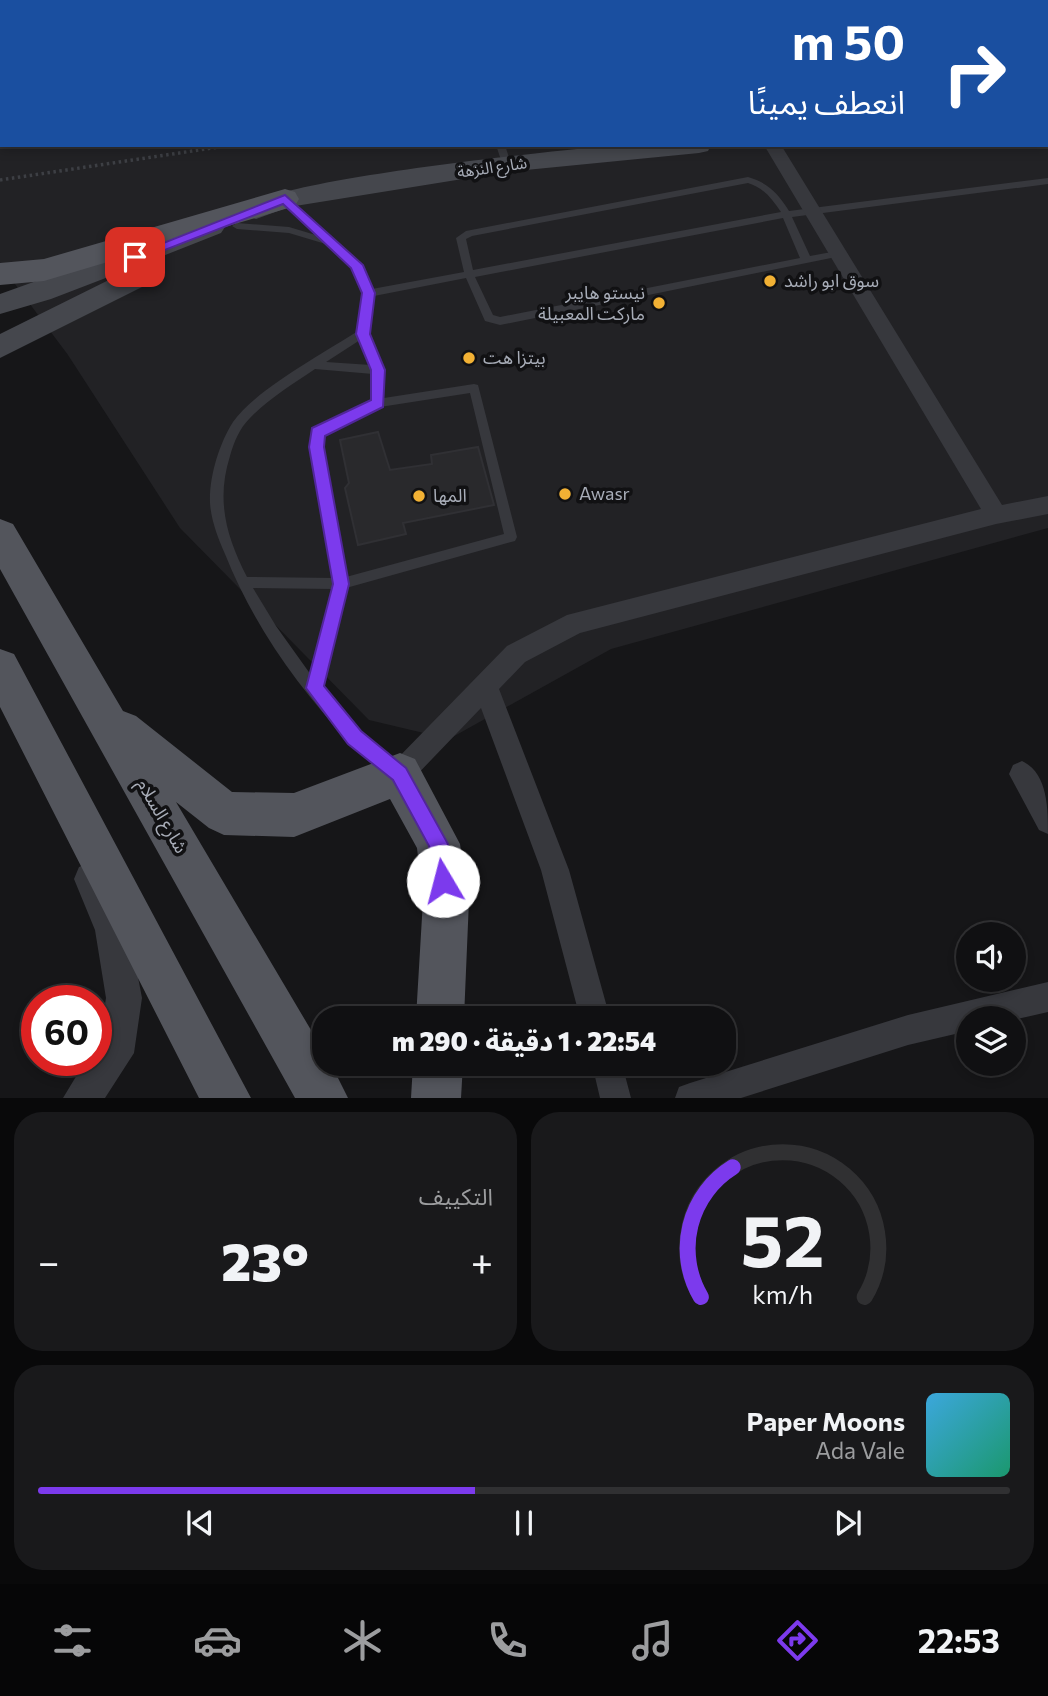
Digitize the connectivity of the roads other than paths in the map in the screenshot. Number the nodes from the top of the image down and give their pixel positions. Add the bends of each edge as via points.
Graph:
1 (660, 147) edge
2 (773, 147) edge
3 (503, 155) edge
4 (1048, 181) edge
5 (285, 199) junction
6 (811, 211) junction
7 (785, 215) junction
8 (237, 226) junction
9 (338, 247) junction
10 (837, 254) junction
11 (806, 258) junction
12 (0, 274) edge
13 (468, 275) junction
14 (369, 293) junction
15 (0, 304) edge
16 (363, 334) junction
17 (0, 347) edge
18 (315, 365) junction
19 (378, 370) junction
20 (378, 403) junction
21 (1048, 506) edge
22 (996, 515) junction
23 (0, 535) edge
24 (245, 582) junction
25 (341, 584) junction
26 (0, 667) edge
27 (485, 686) junction
28 (314, 688) junction
29 (22, 708) junction
30 (104, 716) junction
31 (400, 774) junction
32 (1022, 774) dead end
33 (1048, 821) edge
34 (1048, 997) edge
35 (441, 1006) edge
36 (592, 1006) edge
37 (437, 1076) edge
38 (610, 1076) edge
39 (82, 1097) edge
40 (226, 1097) edge
41 (323, 1097) edge
42 (436, 1097) edge
43 (616, 1097) edge
44 (690, 1097) edge

1 - 3 main road, شارع النزهة
2 - 6 street
3 - 5 main road, شارع النزهة
4 - 6 lane
5 - 8 main road, شارع النزهة
5 - 9 lane
5 - 12 main road via 44,270
5 - 15 main road, شارع النزهة
6 - 7 lane
6 - 10 street
7 - 11 lane
7 - 13 lane
7 - 13 lane via 773,192 761,181 748,180 469,233 461,238
8 - 9 lane via 289,230
8 - 17 main road, شارع النزهة
9 - 14 lane via 357,265
10 - 11 lane
10 - 22 street
11 - 13 lane via 500,321 489,318
13 - 14 lane
14 - 16 lane
16 - 18 lane
16 - 19 lane
18 - 19 lane
18 - 24 lane via 239,422 222,460 216,508
19 - 20 lane
20 - 25 lane via 318,433
20 - 25 lane via 474,388 511,537
21 - 22 street
22 - 27 street via 575,624 516,654
23 - 30 main road, شارع السلام
24 - 25 lane
24 - 28 lane via 287,655
25 - 28 lane
26 - 29 main road
27 - 31 street
27 - 36 street via 555,870
28 - 31 lane via 355,738
29 - 39 street via 112,930 124,998 115,1053
29 - 40 main road
30 - 31 main road via 224,813 294,815
30 - 41 main road, شارع السلام
31 - 35 main road via 438,844 446,900
32 - 33 street
34 - 44 street via 908,1030
37 - 42 main road
38 - 43 street

